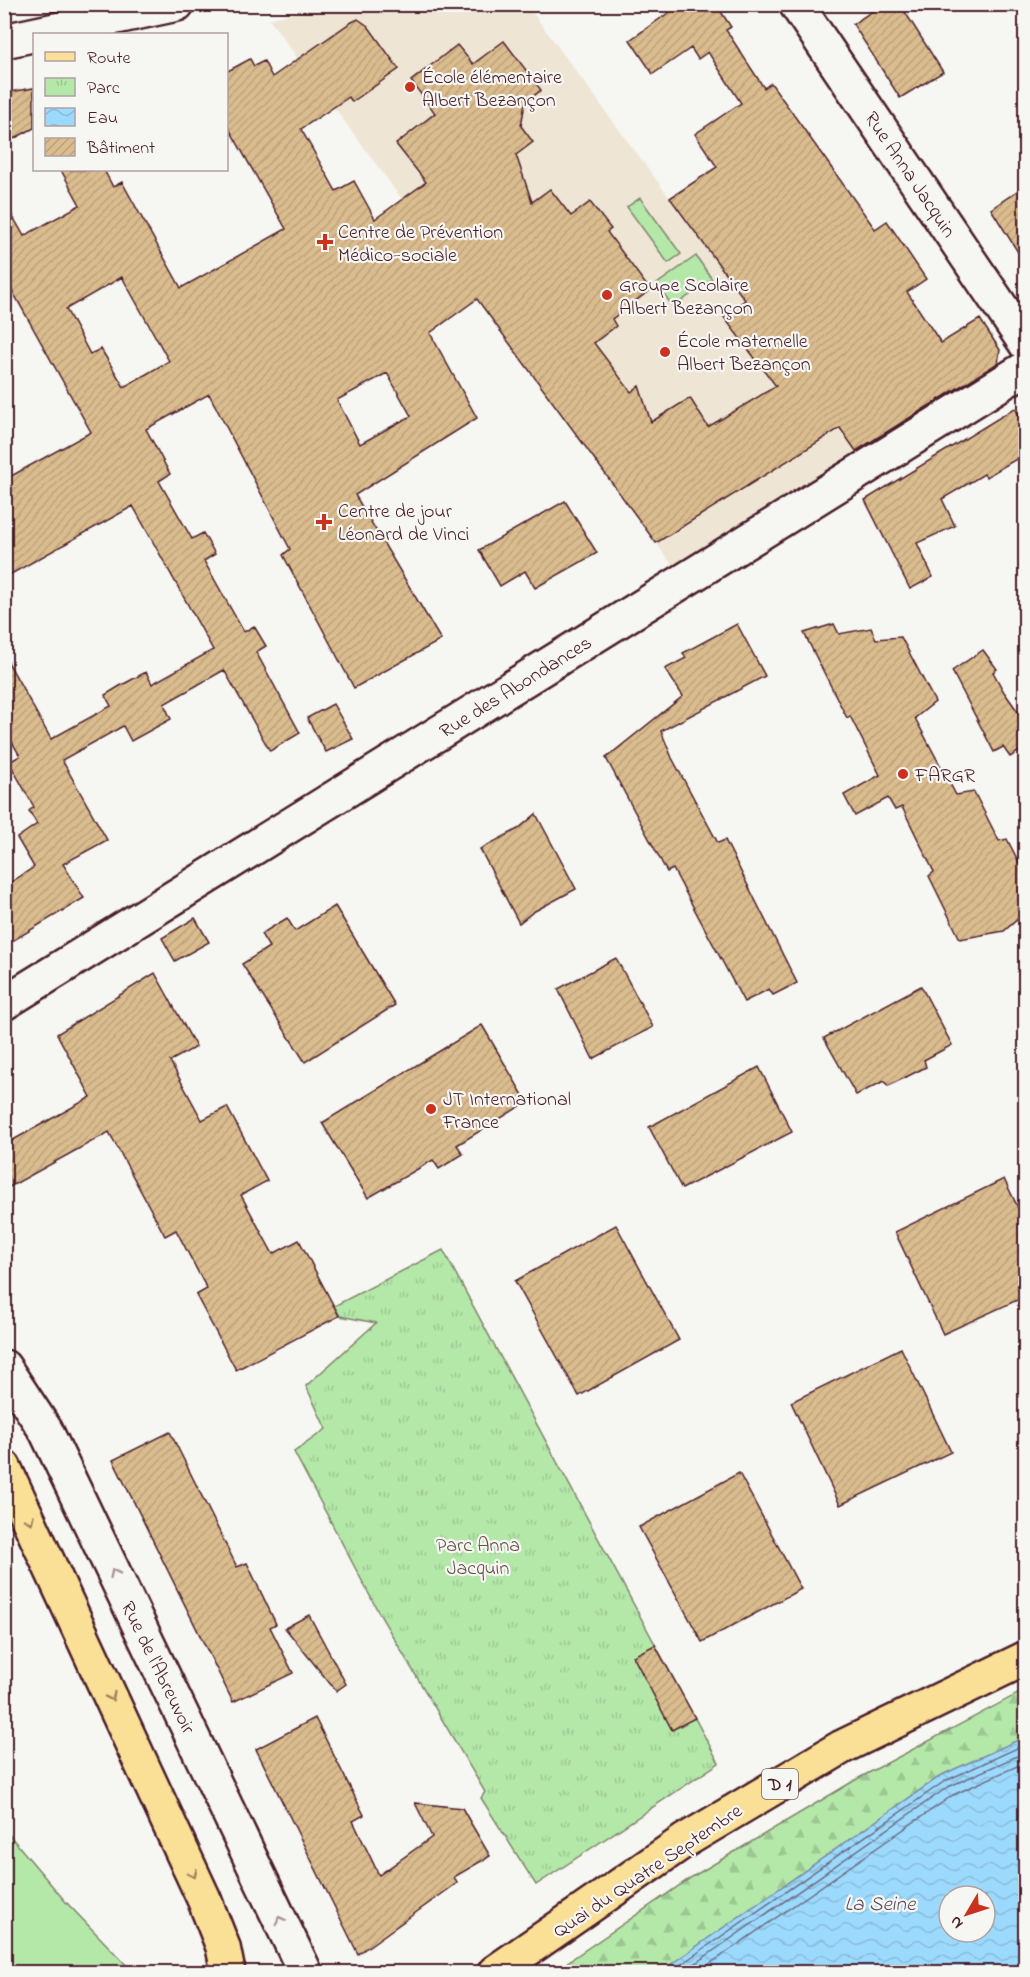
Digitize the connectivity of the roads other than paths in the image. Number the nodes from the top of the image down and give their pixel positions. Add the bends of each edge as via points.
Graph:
1 (177, 4) edge
2 (796, 4) edge
3 (38, 33) edge
4 (33, 34) edge
5 (4, 40) edge
6 (1026, 344) edge
7 (1026, 368) edge
8 (4, 1003) edge
9 (4, 1367) edge
10 (4, 1467) edge
11 (1026, 1658) edge
12 (228, 1972) edge
13 (305, 1972) edge
14 (495, 1972) edge

1 - 3 street
2 - 6 street, Rue Anna Jacquin
4 - 5 street
7 - 8 street, Rue des Abondances
13 -> 9 street, Rue de l'Abreuvoir via 46,1431
10 -> 12 main road via 204,1899 223,1947
11 - 14 main road, Quai du Quatre Septembre / D 1 via 832,1752 684,1841

